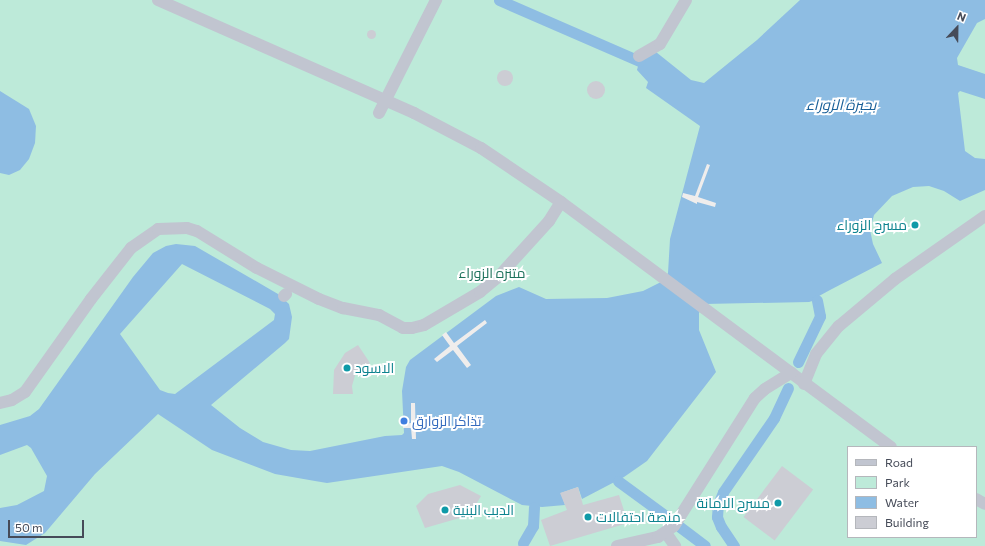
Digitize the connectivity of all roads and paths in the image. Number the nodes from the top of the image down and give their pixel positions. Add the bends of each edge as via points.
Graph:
1 (158, 0) edge
2 (436, 0) edge
3 (686, 0) edge
4 (639, 56) dead end
5 (385, 102) junction
6 (379, 113) dead end
7 (561, 202) junction
8 (985, 216) edge
9 (791, 374) junction
10 (804, 384) junction
11 (0, 403) edge
12 (890, 446) edge
13 (666, 533) junction
14 (617, 546) edge
15 (676, 546) edge

1 - 5 street
2 - 5 street
3 - 4 street via 660,44
5 - 6 street
5 - 7 street via 441,126 481,148
7 - 9 street
7 - 11 street via 549,221 500,275 480,292 424,325 412,328 403,328 379,315 343,308 319,299 257,268 197,231 187,228 158,229 131,248 25,392 12,400
8 - 10 street via 895,279 839,326 816,354
9 - 10 street
9 - 13 street via 764,389 755,398 698,490 674,526
10 - 12 street
13 - 14 street
13 - 15 street

